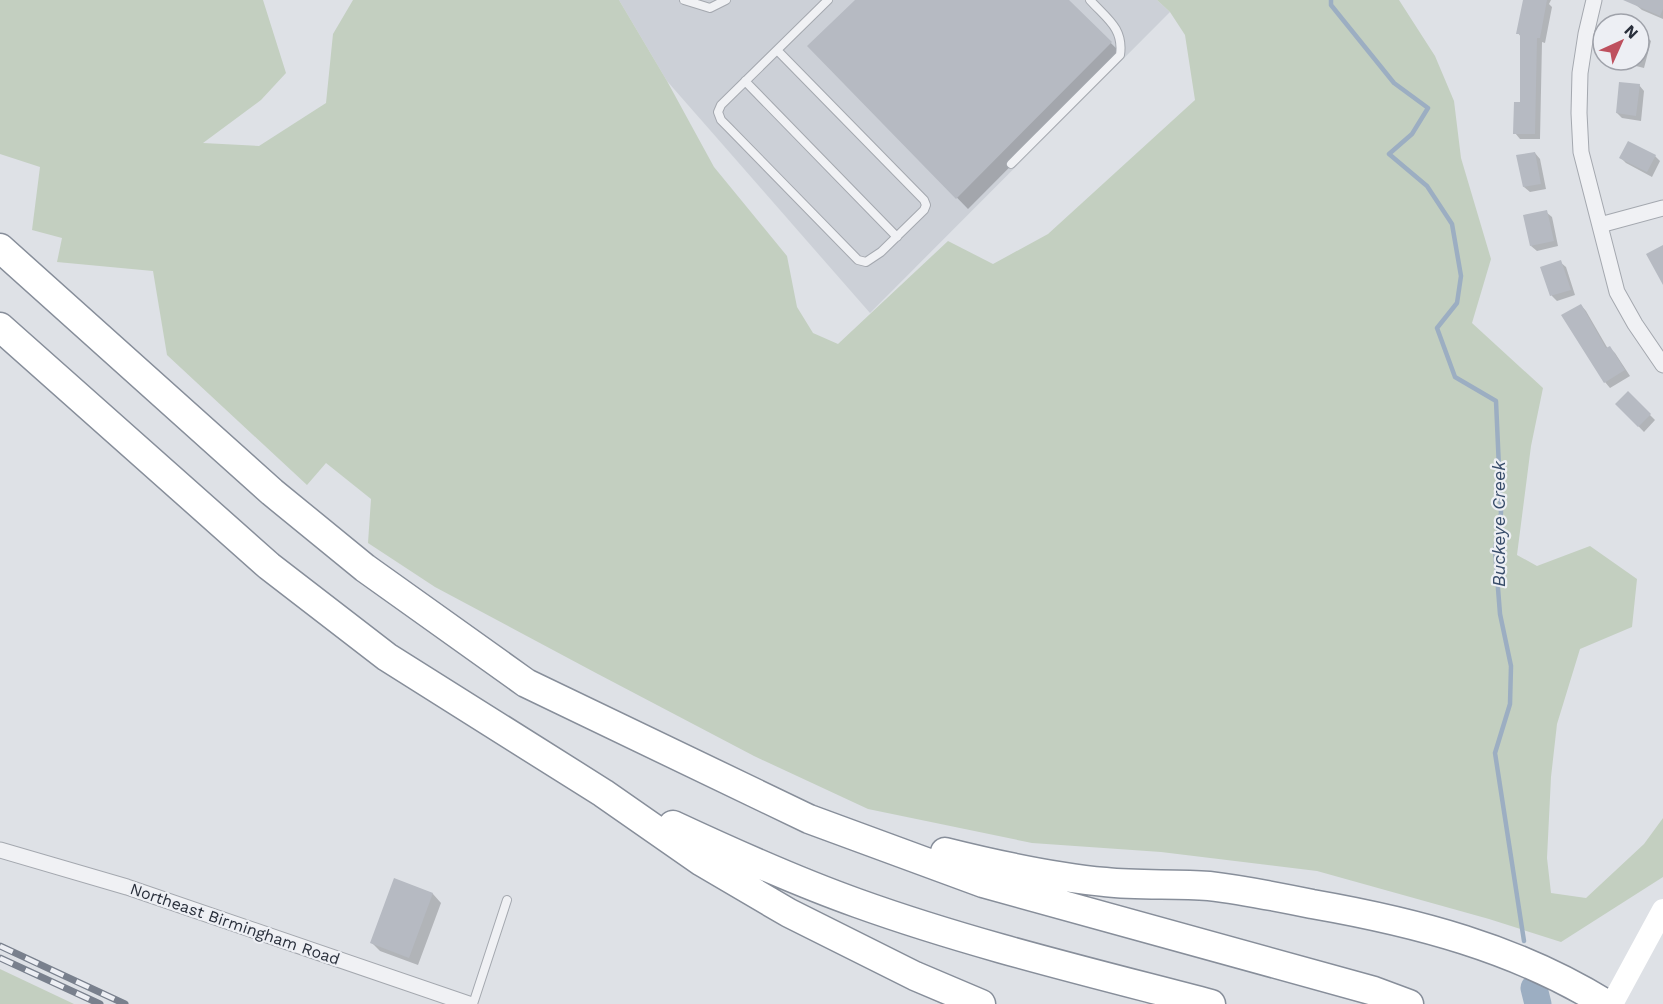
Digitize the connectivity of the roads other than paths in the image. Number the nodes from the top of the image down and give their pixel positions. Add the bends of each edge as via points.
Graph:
1 (684, 0) edge
2 (726, 0) edge
3 (828, 0) edge
4 (1090, 0) edge
5 (1594, 0) edge
6 (777, 50) junction
7 (745, 81) junction
8 (1011, 164) dead end
9 (1663, 208) edge
10 (1600, 225) junction
11 (897, 237) junction
12 (0, 248) edge
13 (0, 327) edge
14 (1663, 365) edge
15 (603, 793) junction
16 (809, 819) junction
17 (0, 850) edge
18 (507, 900) dead end
19 (1663, 910) edge
20 (471, 1004) edge
21 (981, 1004) edge
22 (1211, 1004) edge
23 (1408, 1004) edge
24 (1606, 1004) edge
25 (1612, 1004) edge

1 - 2 lane via 710,8
3 - 6 lane
4 - 8 lane via 1117,29 1120,55
5 - 10 street via 1583,53 1579,113 1581,152
6 - 7 lane
6 - 11 lane via 924,200 924,210
7 - 11 lane
7 - 11 lane via 718,112 728,128 858,260 866,262
9 - 10 street
10 - 14 street via 1617,292
12 - 16 highway via 281,500 365,568 526,683
13 - 15 highway via 311,600 387,657
15 - 21 highway via 702,862 789,913
15 - 22 highway via 719,847 857,903 1007,950
16 - 23 highway via 983,883 1374,991
16 - 24 highway via 1000,866 1106,882 1209,886 1367,914 1449,934 1519,959 1572,983
17 - 20 street, Northeast Birmingham Road via 127,887
18 - 20 lane
19 - 25 main road

